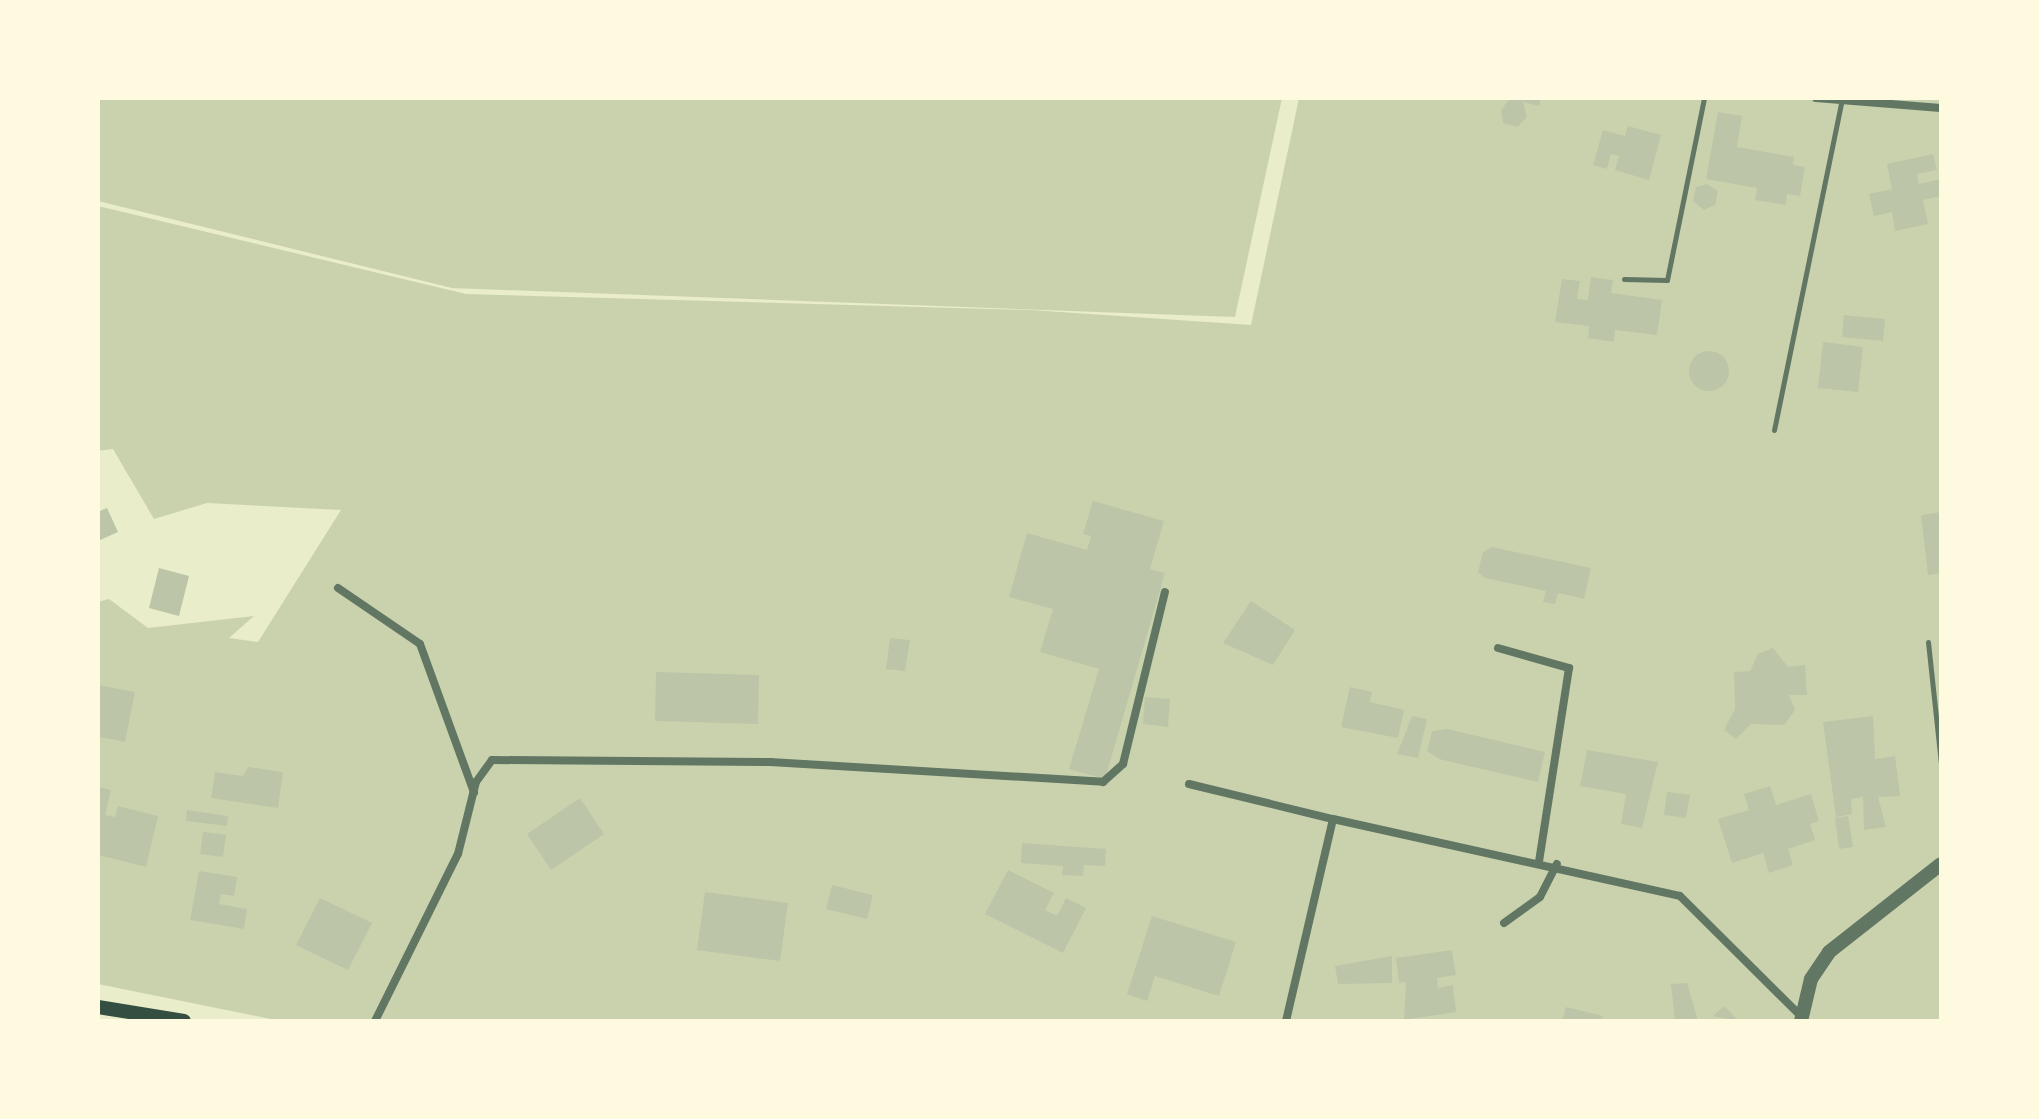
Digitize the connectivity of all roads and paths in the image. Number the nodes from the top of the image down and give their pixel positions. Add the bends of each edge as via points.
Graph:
1 (1704, 98) edge
2 (1816, 98) edge
3 (1841, 103) junction
4 (1941, 108) edge
5 (1624, 279) dead end
6 (1774, 430) dead end
7 (338, 588) dead end
8 (1165, 592) dead end
9 (1928, 642) dead end
10 (1498, 648) dead end
11 (1941, 763) edge
12 (1189, 784) dead end
13 (474, 793) junction
14 (1333, 819) junction
15 (1539, 861) junction
16 (1557, 864) junction
17 (1941, 864) edge
18 (1504, 923) dead end
19 (98, 1007) edge
20 (1801, 1018) edge
21 (177, 1020) edge
22 (375, 1021) edge
23 (1286, 1021) edge

1 - 5 lane via 1667,280
2 - 3 street
3 - 4 street
3 - 6 lane
7 - 13 street via 420,644
8 - 13 street via 1123,764 1103,782 770,762 507,758 482,769
9 - 11 lane
10 - 15 street via 1569,668
12 - 14 street
13 - 22 street via 458,854
14 - 15 street
14 - 23 street
15 - 16 street
16 - 18 street via 1540,897
16 - 20 street via 1680,896
17 - 20 street via 1829,952
19 - 21 main road

